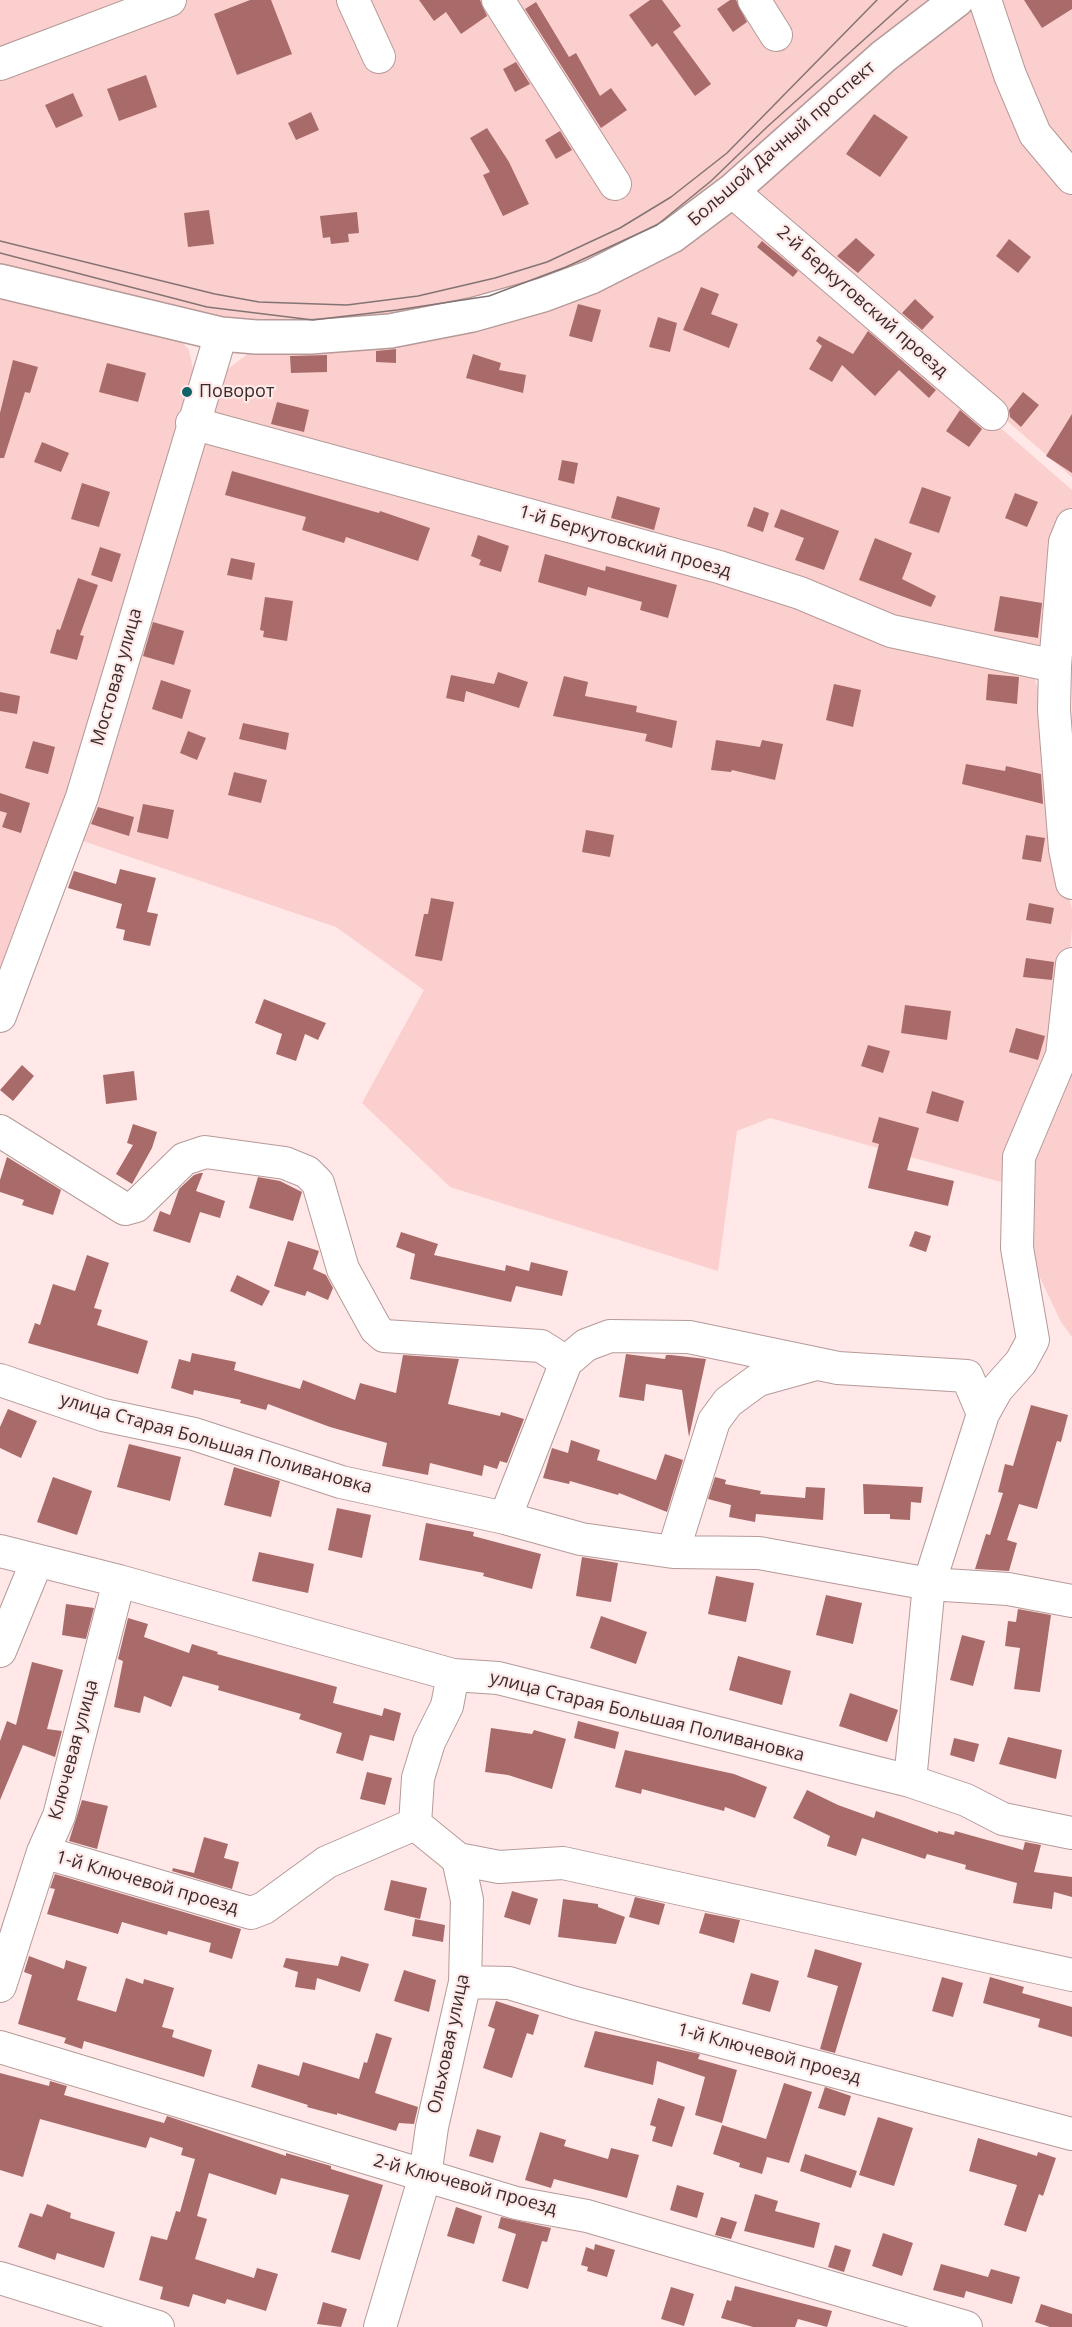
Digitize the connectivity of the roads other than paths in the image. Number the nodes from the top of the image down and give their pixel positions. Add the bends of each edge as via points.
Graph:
1 (170, 0) edge
2 (353, 0) edge
3 (498, 0) edge
4 (754, 0) edge
5 (957, 0) edge
6 (985, 0) edge
7 (776, 34) dead end
8 (380, 57) dead end
9 (0, 64) edge
10 (1072, 178) edge
11 (615, 184) dead end
12 (732, 191) junction
13 (0, 281) edge
14 (221, 334) junction
15 (992, 414) dead end
16 (192, 423) junction
17 (1072, 525) edge
18 (1054, 666) junction
19 (1072, 883) edge
20 (1072, 964) edge
21 (2, 1003) edge
22 (0, 1131) edge
23 (566, 1362) junction
24 (815, 1364) junction
25 (0, 1380) edge
26 (990, 1402) junction
27 (505, 1518) junction
28 (0, 1551) edge
29 (673, 1552) junction
30 (37, 1561) junction
31 (119, 1581) junction
32 (929, 1584) junction
33 (1072, 1601) edge
34 (0, 1651) edge
35 (453, 1675) junction
36 (910, 1781) junction
37 (415, 1824) junction
38 (1072, 1833) edge
39 (43, 1852) junction
40 (458, 1859) junction
41 (1072, 1975) edge
42 (465, 1982) junction
43 (0, 1986) edge
44 (0, 2047) edge
45 (1072, 2134) edge
46 (425, 2176) junction
47 (0, 2278) edge
48 (142, 2325) edge
49 (380, 2327) edge
50 (966, 2327) edge

1 - 9 street
2 - 8 street
3 - 11 street
4 - 7 street
5 - 12 main road, Большой Дачный проспект via 884,56
6 - 10 street via 1035,134
12 - 14 main road, Большой Дачный проспект via 672,236 629,259 562,288 492,309 390,331 310,337
12 - 15 street, 2-й Беркутовский проезд
13 - 14 main road, Большой Дачный проспект
14 - 16 street, Мостовая улица
16 - 18 street, 1-й Беркутовский проезд via 719,567 800,593 891,631
16 - 21 street, Мостовая улица via 82,797
17 - 18 street via 1065,542
18 - 19 street via 1065,849
20 - 26 street via 1062,1055 1019,1157 1017,1248 1033,1341
22 - 23 street via 125,1209 136,1206 184,1159 205,1152 285,1162 307,1172 318,1183 343,1269 376,1329 384,1336 541,1346
23 - 24 street via 586,1345 610,1336 689,1337
23 - 27 street
24 - 26 street via 967,1376
24 - 29 street via 758,1380 729,1402 714,1421
25 - 27 street, улица Старая Большая Поливановка via 103,1415 194,1434 341,1482
26 - 32 street
27 - 29 street, улица Старая Большая Поливановка via 581,1539
28 - 30 street, улица Старая Большая Поливановка
29 - 32 street, улица Старая Большая Поливановка via 759,1553
30 - 31 street, улица Старая Большая Поливановка
30 - 34 street
31 - 35 street, улица Старая Большая Поливановка
31 - 39 street, Ключевая улица via 72,1770 59,1816
32 - 33 street, улица Старая Большая Поливановка via 1008,1589
32 - 36 street
35 - 36 street, улица Старая Большая Поливановка via 498,1678
35 - 37 street via 447,1706 429,1742 418,1778
36 - 38 street, улица Старая Большая Поливановка via 966,1800 1003,1819
37 - 39 street, 1-й Ключевой проезд via 327,1862 264,1908 251,1913
37 - 40 street
39 - 43 street, Ключевая улица
40 - 41 street via 499,1867 563,1863
40 - 42 street, Ольховая улица via 467,1900
42 - 45 street, 1-й Ключевой проезд via 509,1983
42 - 46 street, Ольховая улица via 432,2127
44 - 46 street, 2-й Ключевой проезд
46 - 49 street, Ольховая улица
46 - 50 street, 2-й Ключевой проезд via 516,2203 587,2216
47 - 48 street

